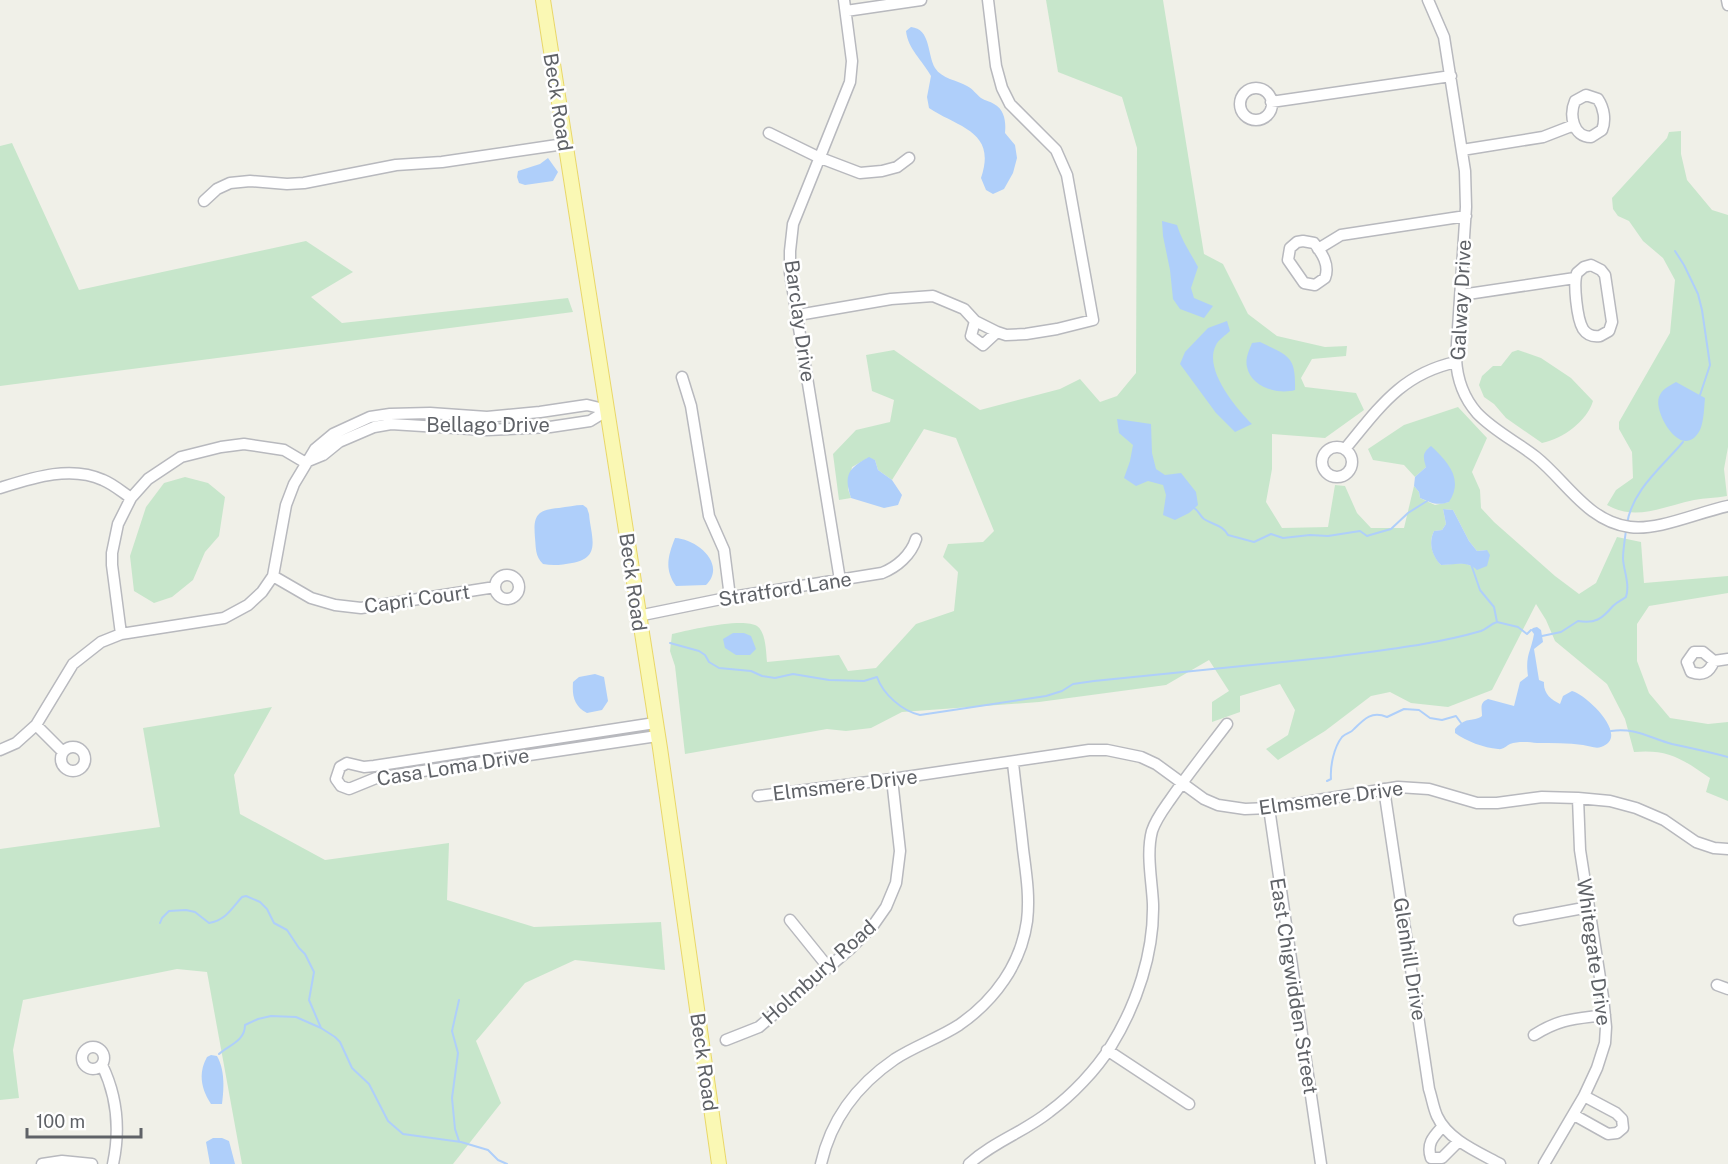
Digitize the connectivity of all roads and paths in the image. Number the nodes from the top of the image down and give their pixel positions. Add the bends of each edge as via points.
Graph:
1 (543, 0) edge
2 (921, 0) edge
3 (988, 0) edge
4 (1428, 0) edge
5 (1727, 0) edge
6 (1728, 5) edge
7 (845, 6) edge
8 (1451, 76) junction
9 (1271, 102) dead end
10 (1574, 126) dead end
11 (770, 133) dead end
12 (564, 144) junction
13 (1462, 150) junction
14 (818, 157) junction
15 (909, 158) dead end
16 (204, 201) dead end
17 (1466, 216) junction
18 (1318, 249) dead end
19 (1575, 278) junction
20 (1461, 295) junction
21 (798, 315) junction
22 (975, 321) junction
23 (997, 333) junction
24 (1456, 362) junction
25 (682, 377) dead end
26 (608, 410) junction
27 (1345, 449) dead end
28 (306, 463) junction
29 (0, 488) edge
30 (131, 498) junction
31 (1728, 506) edge
32 (916, 538) dead end
33 (273, 576) junction
34 (840, 580) junction
35 (495, 587) dead end
36 (730, 597) junction
37 (638, 616) junction
38 (121, 634) junction
39 (1728, 659) edge
40 (1714, 661) dead end
41 (1227, 724) dead end
42 (36, 725) junction
43 (656, 730) junction
44 (0, 750) edge
45 (63, 752) dead end
46 (1013, 762) junction
47 (892, 779) junction
48 (1182, 783) junction
49 (1384, 789) junction
50 (758, 796) dead end
51 (1578, 798) junction
52 (1269, 808) junction
53 (1728, 849) edge
54 (1589, 907) junction
55 (790, 920) dead end
56 (1520, 920) dead end
57 (828, 967) junction
58 (1717, 985) dead end
59 (1728, 989) edge
60 (1605, 1015) junction
61 (1534, 1035) dead end
62 (726, 1040) dead end
63 (1107, 1050) junction
64 (102, 1065) dead end
65 (1584, 1096) junction
66 (1189, 1104) dead end
67 (1574, 1115) junction
68 (1443, 1126) junction
69 (1459, 1141) junction
70 (42, 1164) edge
71 (92, 1164) edge
72 (113, 1164) edge
73 (719, 1164) edge
74 (821, 1164) edge
75 (969, 1164) edge
76 (1321, 1164) edge
77 (1500, 1164) edge
78 (1544, 1164) edge

1 - 12 main road, Beck Road
2 - 7 street
3 - 23 street via 1002,88 1010,104 1056,150 1067,175 1093,320 1026,334
4 - 8 street, Galway Drive via 1444,37
5 - 6 street
7 - 14 street, Barclay Drive via 852,61 850,82
8 - 9 street
8 - 13 street, Galway Drive
10 - 13 street via 1543,137
11 - 14 street
12 - 16 street via 396,165 304,183 230,183
12 - 26 main road, Beck Road
13 - 17 street, Galway Drive
14 - 15 street via 860,173 897,167
14 - 21 street, Barclay Drive via 793,224 790,273
17 - 18 street via 1341,235
17 - 20 street, Galway Drive
19 - 19 street via 1583,328 1593,336 1603,336 1612,322 1605,275 1588,266 1580,269
19 - 20 street
20 - 24 street, Galway Drive
21 - 22 street via 933,296 964,309
21 - 34 street, Barclay Drive
22 - 23 street
22 - 23 street via 971,336 983,345
24 - 27 street via 1428,370 1401,386
24 - 31 street, Galway Drive via 1466,398 1477,413 1535,456 1583,505 1605,519 1631,528 1647,527
25 - 36 street via 691,406 709,516 724,550
26 - 28 street, Bellago Drive via 590,421 550,427 487,430 391,424 339,442
26 - 28 street, Bellago Drive via 587,405 487,417 430,413 370,417 333,434
26 - 37 main road, Beck Road
28 - 30 street via 284,450 261,445 221,447 177,458 148,479
28 - 33 street, Bellago Drive via 286,506
29 - 30 street via 77,473 103,480
30 - 38 street via 118,524 112,553
32 - 34 street, Stratford Lane via 913,548 894,568
33 - 35 street, Capri Court via 311,598 361,608
33 - 38 street, Bellago Drive via 248,605 224,618
34 - 36 street, Stratford Lane
36 - 37 street, Stratford Lane
37 - 43 main road, Beck Road
38 - 42 street, Bellago Drive via 100,642 73,664
39 - 40 street
41 - 48 street
42 - 44 street, Bellago Drive via 16,743
42 - 45 street
43 - 43 street, Casa Loma Drive via 374,766 347,763 340,767 336,778 349,789 376,778
43 - 73 main road, Beck Road
46 - 47 street, Elmsmere Drive
46 - 48 street, Elmsmere Drive via 1107,750 1141,757
46 - 74 street via 1029,895 1022,946 1008,976 987,1002 959,1025 894,1060 863,1085 839,1115
47 - 50 street, Elmsmere Drive
47 - 57 street, Holmbury Road via 900,851 896,883 872,927
48 - 52 street, Elmsmere Drive via 1218,805
48 - 63 street via 1152,832 1152,928 1146,963 1130,1011
49 - 51 street, Elmsmere Drive via 1429,789 1488,803
49 - 52 street, Elmsmere Drive
49 - 68 street, Glenhill Drive via 1429,1089
51 - 53 street, Elmsmere Drive via 1636,808 1664,820 1696,842
51 - 54 street, Whitegate Drive via 1580,850
52 - 76 street, East Chigwidden Street
54 - 56 street
54 - 60 street, Whitegate Drive
55 - 57 street
57 - 62 street, Holmbury Road via 759,1027
58 - 59 street
60 - 61 street via 1553,1023
60 - 65 street, Whitegate Drive via 1605,1043
63 - 66 street
63 - 75 street via 1086,1078 1049,1113
64 - 72 street via 112,1090 118,1131
65 - 67 street, Whitegate Drive
65 - 67 street via 1616,1113 1623,1128 1608,1134
67 - 78 street, Whitegate Drive
68 - 69 street, Glenhill Drive
68 - 69 street via 1430,1141 1431,1158 1442,1158
69 - 77 street, Glenhill Drive
70 - 71 street

